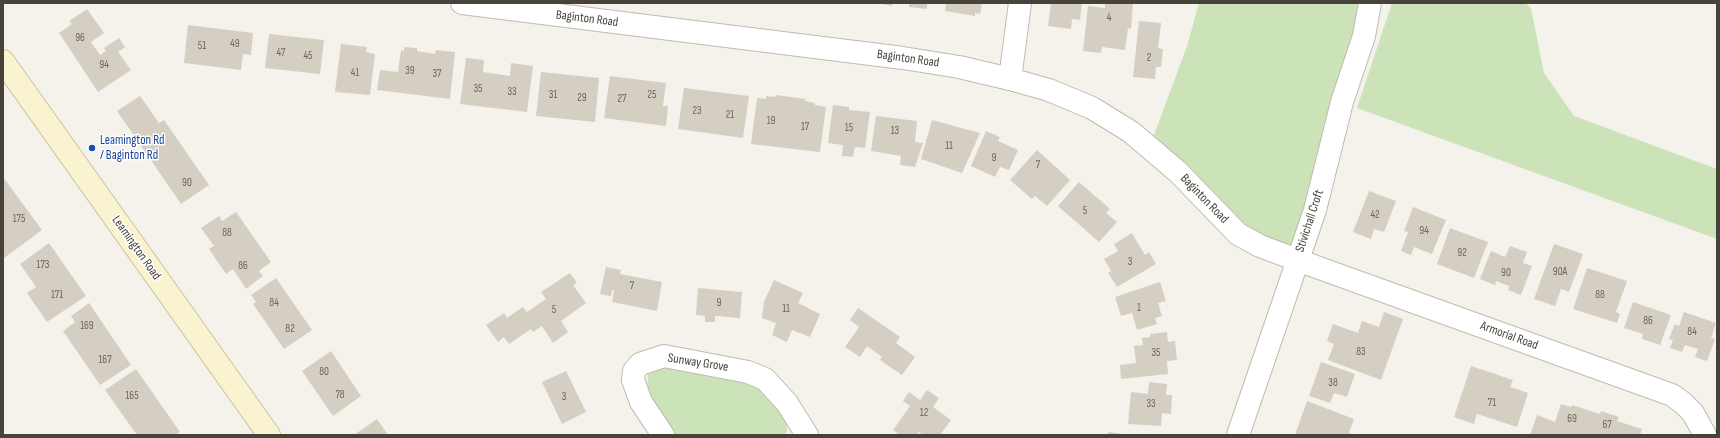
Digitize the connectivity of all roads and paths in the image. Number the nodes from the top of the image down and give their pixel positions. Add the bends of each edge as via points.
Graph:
1 (462, 3) edge
2 (1020, 3) edge
3 (1370, 3) edge
4 (3, 61) edge
5 (1010, 79) junction
6 (1297, 260) junction
7 (268, 435) edge
8 (663, 435) edge
9 (807, 435) edge
10 (1238, 435) edge
11 (1704, 435) edge

1 - 5 street, Baginton Road via 903,58
2 - 5 street
3 - 6 street, Stivichall Croft via 1359,55 1342,102 1315,210
4 - 7 main road, Leamington Road
5 - 6 street, Baginton Road via 1072,98 1113,120 1150,146 1238,234 1260,246
6 - 10 street, Stivichall Croft
6 - 11 street, Armorial Road via 1672,395 1693,413
8 - 9 street, Sunway Grove via 641,402 633,380 634,371 640,364 664,356 748,372 765,379 787,403

